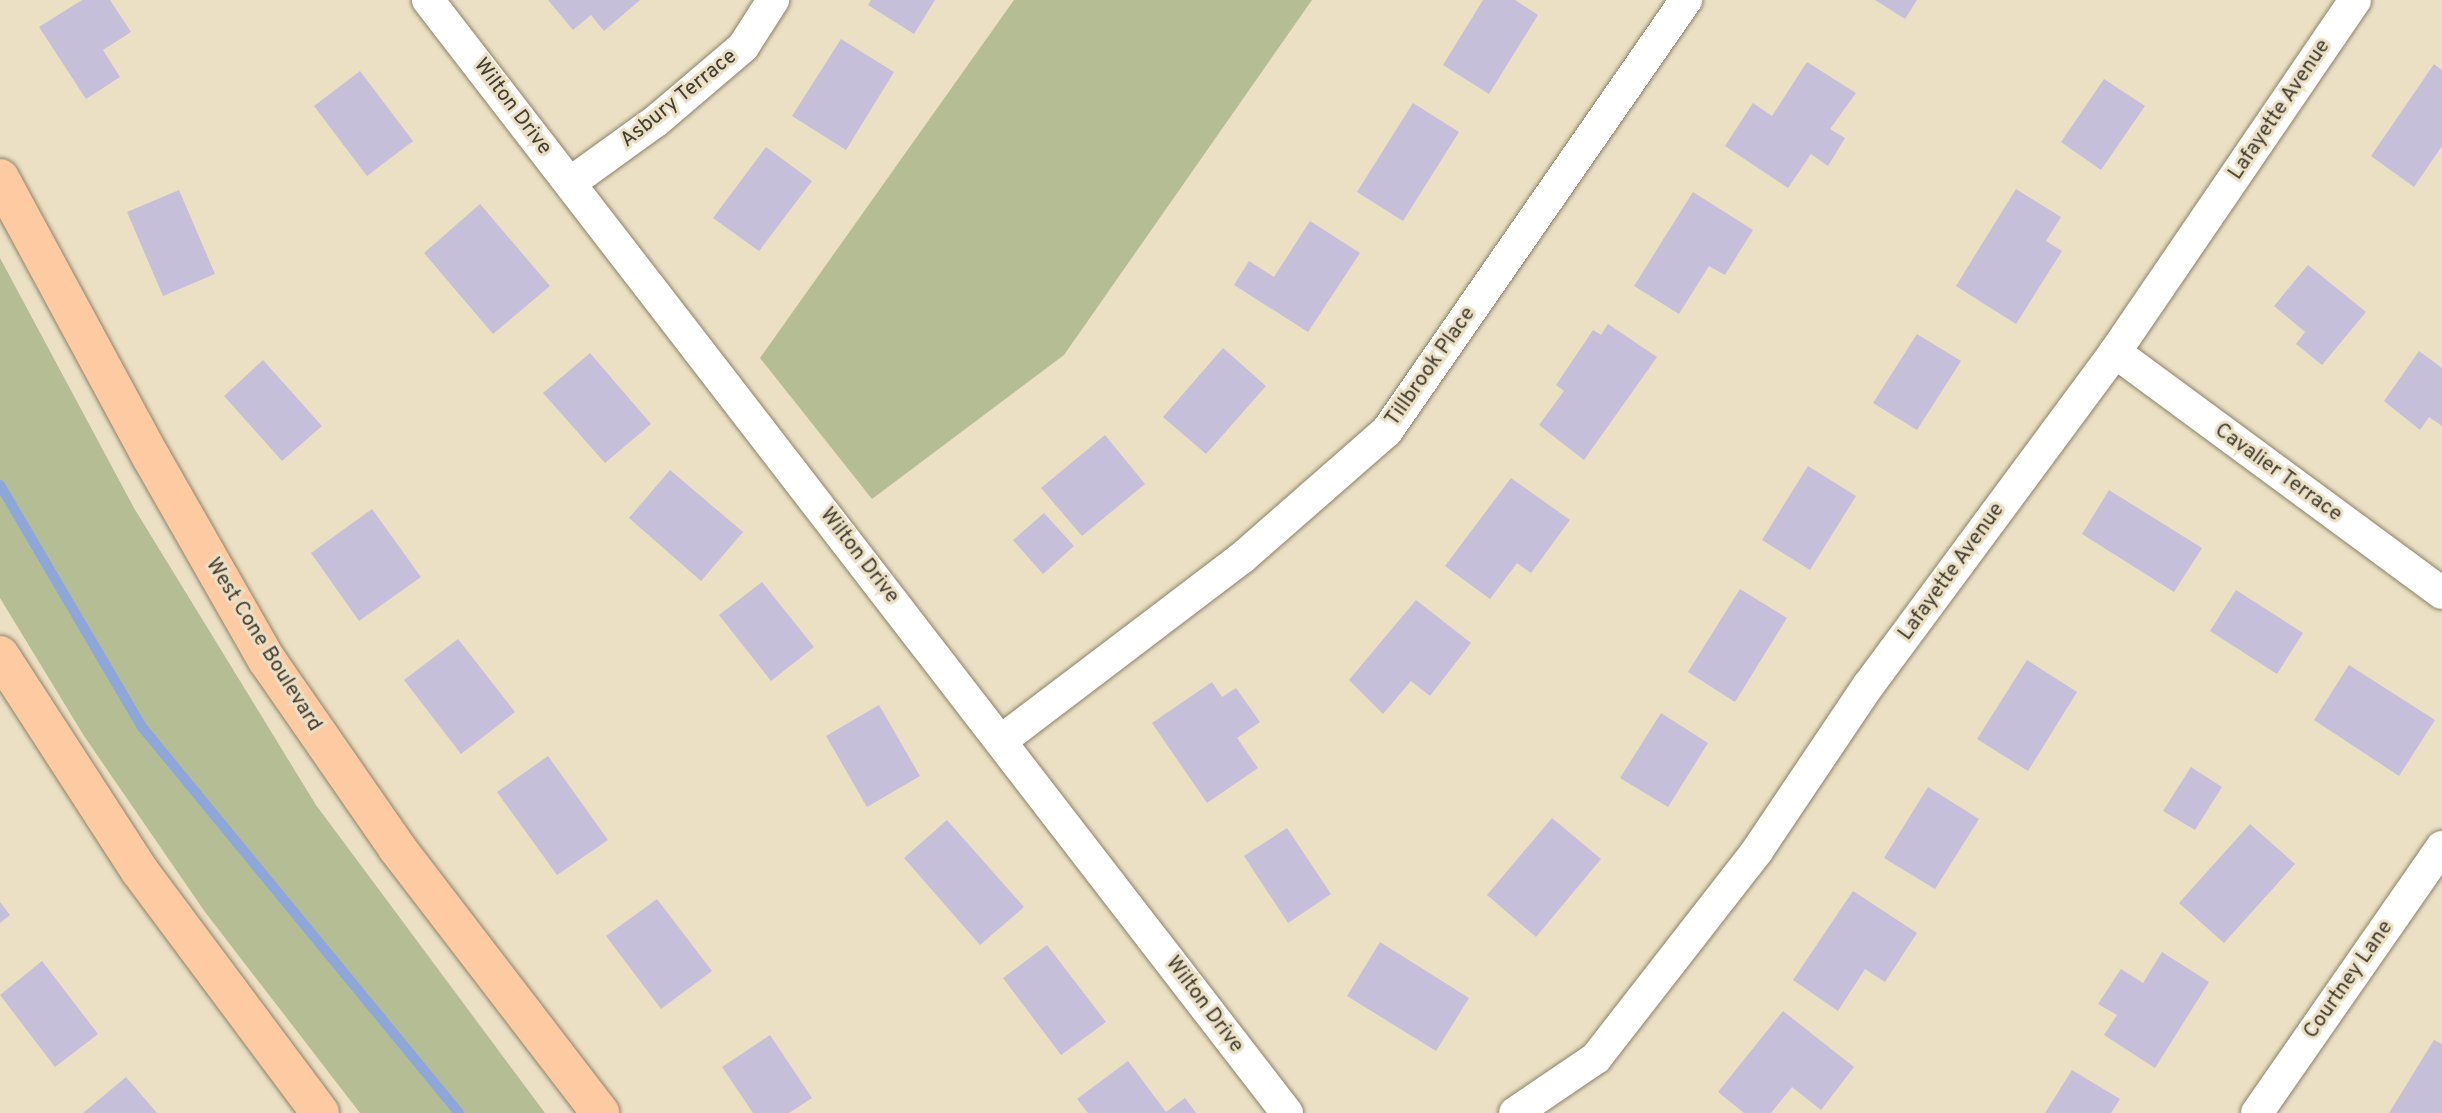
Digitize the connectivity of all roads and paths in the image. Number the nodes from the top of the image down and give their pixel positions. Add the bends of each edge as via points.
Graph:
1 (428, 0) edge
2 (773, 0) edge
3 (1686, 0) edge
4 (2355, 0) edge
5 (0, 178) edge
6 (570, 183) junction
7 (2115, 352) junction
8 (2442, 593) edge
9 (0, 655) edge
10 (1002, 740) junction
11 (2442, 847) edge
12 (320, 1113) edge
13 (600, 1113) edge
14 (1287, 1113) edge
15 (1515, 1113) edge
16 (2257, 1113) edge

1 - 6 street, Wilton Drive
2 - 6 street, Asbury Terrace via 743,47 656,121
3 - 10 street, Tillbrook Place via 1387,431 1243,557
4 - 7 street, Lafayette Avenue
5 - 13 main road, West Cone Boulevard via 267,660 397,848
6 - 10 street, Wilton Drive
7 - 8 street, Cavalier Terrace
7 - 15 street, Lafayette Avenue via 1868,686 1757,851 1596,1058
9 - 12 main road via 139,870
10 - 14 street, Wilton Drive
11 - 16 street, Courtney Lane

